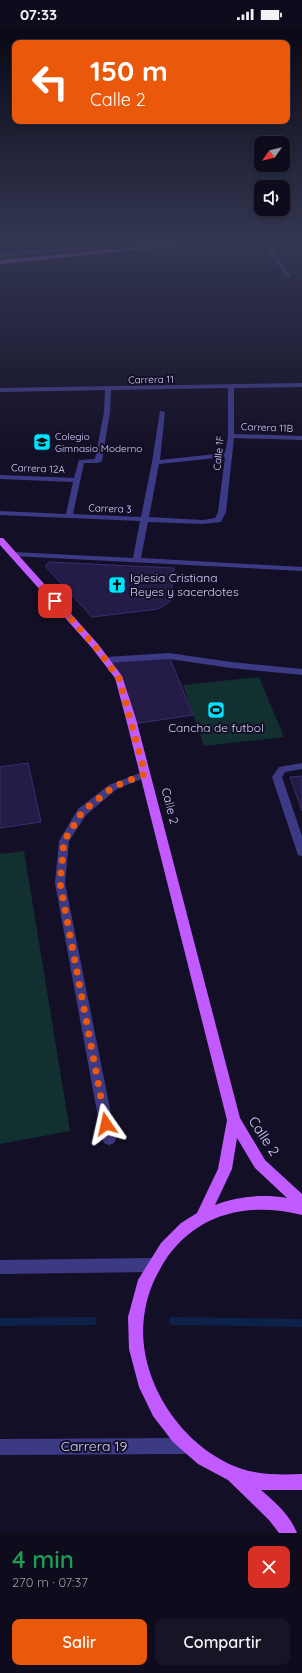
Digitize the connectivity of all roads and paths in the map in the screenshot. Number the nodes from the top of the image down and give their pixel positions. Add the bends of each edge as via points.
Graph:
1 (302, 386) edge
2 (231, 387) junction
3 (108, 389) junction
4 (0, 390) edge
5 (162, 412) dead end
6 (231, 436) junction
7 (302, 438) edge
8 (228, 455) junction
9 (156, 462) junction
10 (0, 477) edge
11 (76, 480) junction
12 (0, 512) edge
13 (69, 517) junction
14 (144, 519) junction
15 (218, 520) joint
16 (0, 540) edge
17 (13, 554) junction
18 (136, 561) junction
19 (302, 569) edge
20 (106, 660) junction
21 (302, 672) edge
22 (302, 766) edge
23 (145, 774) junction
24 (302, 852) edge
25 (234, 1120) junction
26 (109, 1139) dead end
27 (302, 1204) edge
28 (302, 1208) edge
29 (202, 1217) junction
30 (152, 1265) junction
31 (0, 1267) edge
32 (187, 1446) junction
33 (0, 1447) edge
34 (234, 1474) junction
35 (302, 1482) edge
36 (289, 1533) edge

1 - 2 street, Carrera 11
2 - 3 street, Carrera 11
2 - 6 street, Calle 1F
3 - 4 street, Carrera 11
3 - 11 street via 107,412 98,461 81,461
5 - 9 street
6 - 7 street, Carrera 11B
6 - 8 street, Calle 1F
8 - 9 street
8 - 15 street, Calle 1F via 222,512
9 - 14 street
10 - 11 street, Carrera 12A
11 - 13 street
12 - 13 street, Carrera 3
13 - 14 street, Carrera 3
14 - 15 street, Carrera 3 via 203,522
14 - 18 street
16 - 17 main road, Calle 2
17 - 18 street
17 - 20 main road, Calle 2
18 - 19 street
20 - 21 street via 169,656
20 - 23 main road, Calle 2 via 119,678
22 - 24 street via 282,769 277,777
23 - 25 main road, Calle 2
23 - 26 street via 113,787 82,812 64,841 63,848 60,883
25 - 27 main road, Calle 2 via 260,1164
25 - 29 main road, Calle 2 via 225,1169
28 - 29 main road via 272,1202 251,1202
29 - 30 main road via 168,1243
30 - 31 street
30 - 32 main road via 144,1281 136,1317 137,1356 149,1395 159,1414
32 - 33 street, Carrera 19
32 - 34 main road
34 - 35 main road via 272,1484
34 - 36 main road via 275,1514

